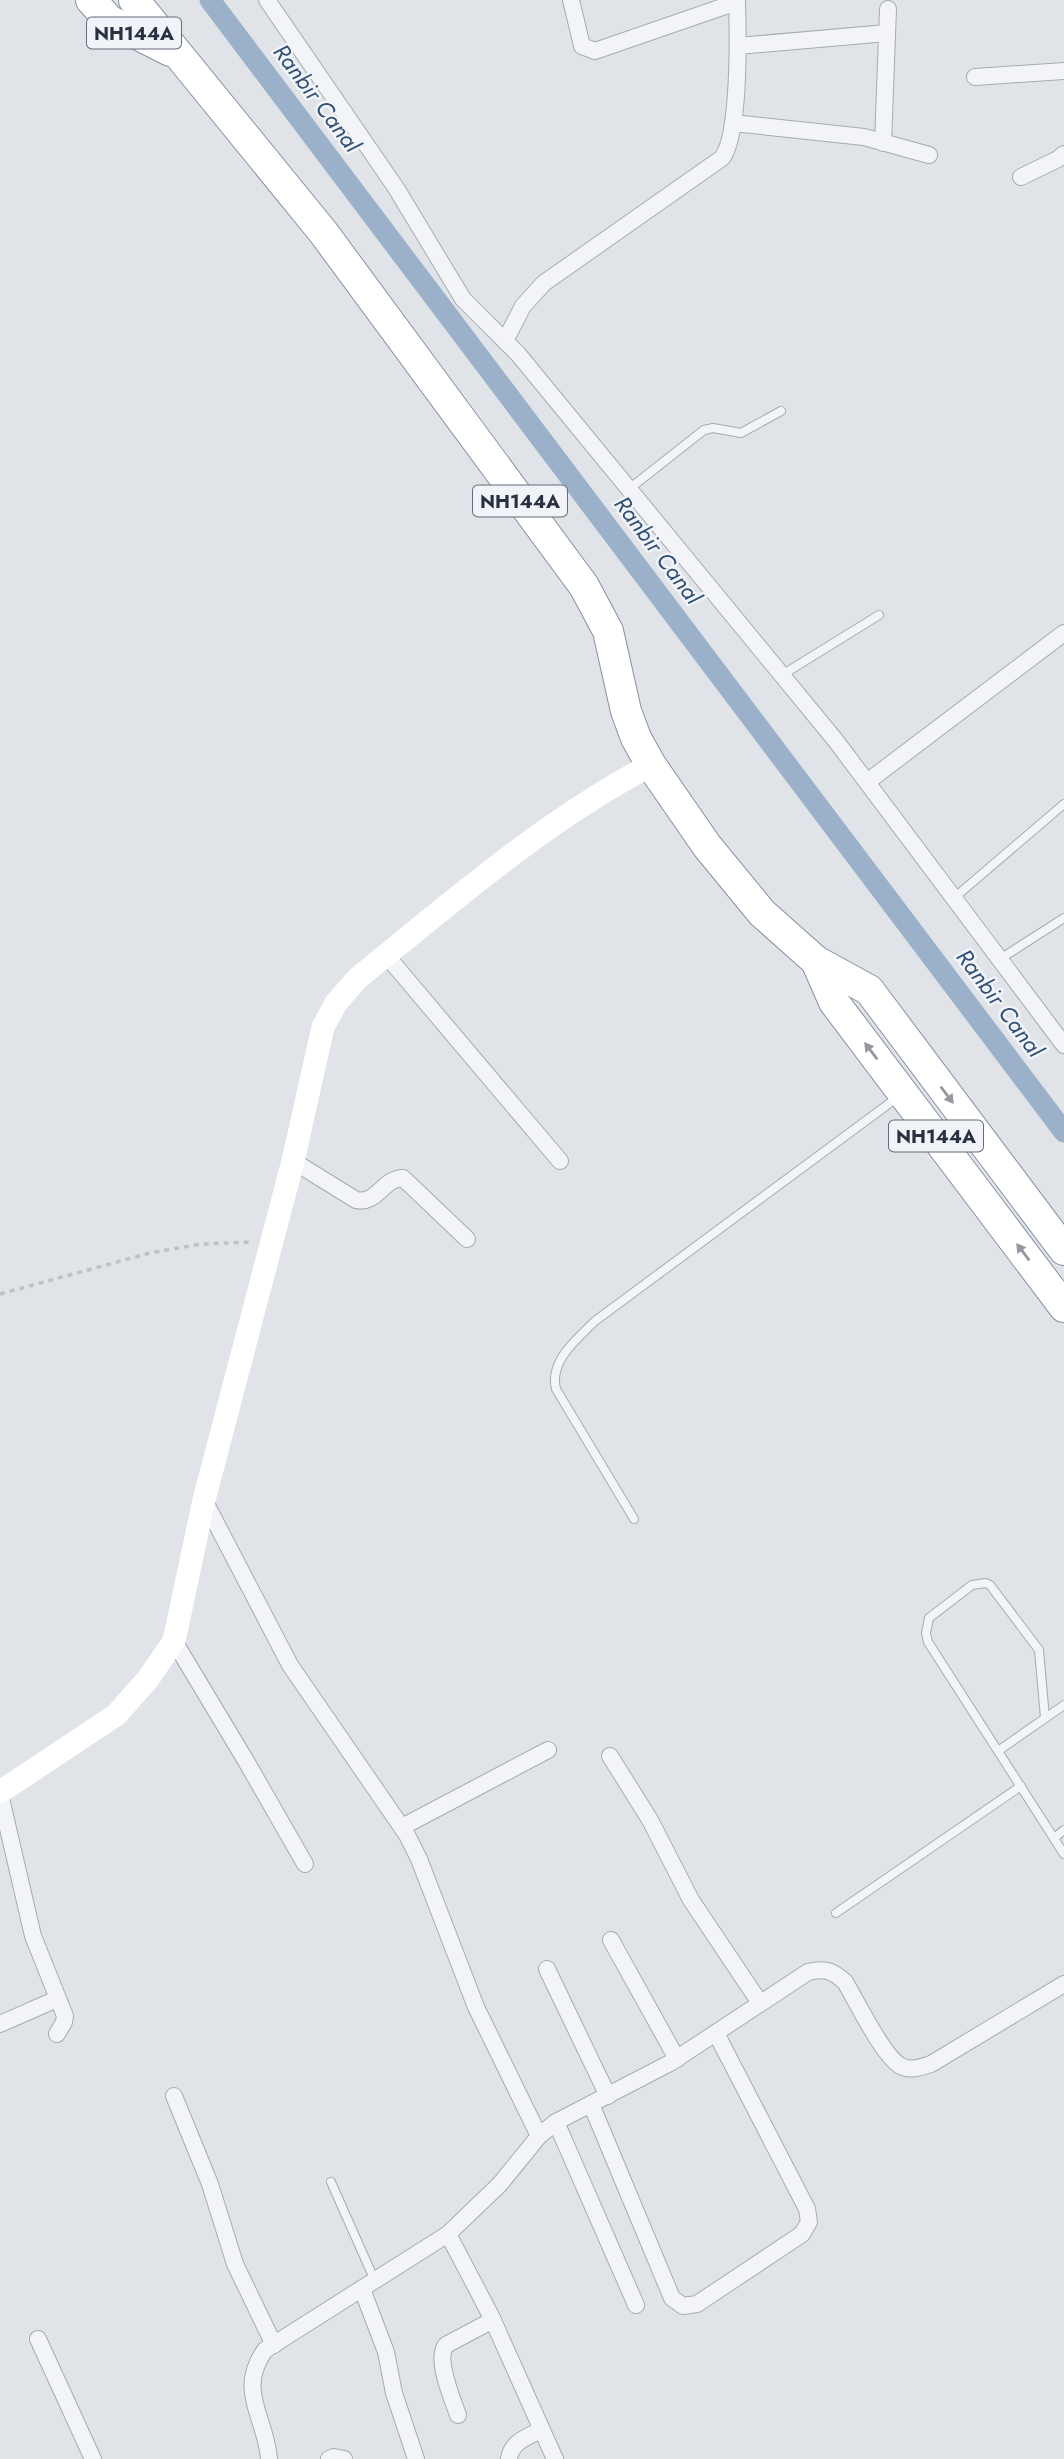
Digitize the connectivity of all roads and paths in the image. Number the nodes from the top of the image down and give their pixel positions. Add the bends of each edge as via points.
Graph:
1 (91, 0) edge
2 (134, 0) edge
3 (267, 0) edge
4 (571, 0) edge
5 (737, 1) edge
6 (888, 9) dead end
7 (887, 33) junction
8 (738, 46) junction
9 (182, 58) junction
10 (1064, 71) edge
11 (975, 77) dead end
12 (733, 123) junction
13 (883, 143) junction
14 (1064, 154) edge
15 (929, 155) dead end
16 (1021, 177) dead end
17 (505, 341) junction
18 (781, 411) dead end
19 (629, 489) junction
20 (879, 615) dead end
21 (1064, 633) edge
22 (782, 675) junction
23 (651, 765) junction
24 (867, 782) junction
25 (1064, 804) edge
26 (954, 898) junction
27 (1064, 918) edge
28 (386, 955) junction
29 (1000, 959) junction
30 (816, 961) junction
31 (1064, 1045) edge
32 (903, 1093) junction
33 (292, 1161) junction
34 (560, 1161) dead end
35 (467, 1239) dead end
36 (271, 1241) junction
37 (1064, 1250) edge
38 (0, 1294) edge
39 (1064, 1307) edge
40 (204, 1500) junction
41 (634, 1518) dead end
42 (174, 1641) junction
43 (1064, 1705) edge
44 (1045, 1718) junction
45 (548, 1750) dead end
46 (998, 1751) junction
47 (610, 1756) dead end
48 (1021, 1786) junction
49 (0, 1793) edge
50 (402, 1828) junction
51 (1064, 1830) edge
52 (1054, 1838) junction
53 (1064, 1854) edge
54 (305, 1864) dead end
55 (836, 1913) dead end
56 (611, 1940) dead end
57 (547, 1969) dead end
58 (1064, 1984) edge
59 (57, 1999) junction
60 (761, 2003) junction
61 (0, 2024) edge
62 (716, 2033) junction
63 (57, 2034) dead end
64 (677, 2059) junction
65 (174, 2096) dead end
66 (608, 2096) junction
67 (591, 2104) junction
68 (556, 2122) junction
69 (539, 2136) junction
70 (331, 2182) dead end
71 (448, 2234) junction
72 (369, 2285) junction
73 (636, 2305) dead end
74 (493, 2320) junction
75 (38, 2339) dead end
76 (274, 2344) junction
77 (457, 2415) dead end
78 (541, 2430) junction
79 (93, 2459) edge
80 (269, 2459) edge
81 (329, 2459) edge
82 (344, 2459) edge
83 (416, 2459) edge
84 (509, 2459) edge
85 (555, 2459) edge

1 - 9 highway, NH144A via 109,20
2 - 9 highway, NH144A
3 - 17 street via 396,188 463,299
4 - 5 street via 582,46 590,51
5 - 8 street
6 - 7 street
7 - 8 street
7 - 13 street
8 - 12 street
9 - 23 highway, NH144A via 323,232 584,586 608,631 626,711
10 - 11 street
12 - 13 street via 846,134
12 - 17 street via 722,158 544,283 523,306
13 - 15 street
14 - 16 street
17 - 19 street
18 - 19 lane via 741,433 704,430
19 - 22 street
20 - 22 lane
21 - 24 street
22 - 24 street
23 - 28 street via 610,786 545,831
23 - 30 highway, NH144A via 742,890
24 - 26 street
25 - 26 lane
26 - 29 street
27 - 29 lane
28 - 33 street via 336,1003 323,1027
28 - 34 street
29 - 31 street
32 -> 30 highway, NH144A via 834,1002
30 -> 37 highway, NH144A via 869,990
39 -> 32 highway, NH144A
32 - 41 lane via 595,1321 568,1349 557,1368 556,1389
33 - 35 street via 362,1201 394,1178 403,1178
33 - 36 street
36 - 38 path via 201,1244 150,1253
36 - 40 street
40 - 42 street
40 - 50 street via 290,1665
42 - 49 street via 116,1715
42 - 54 street
43 - 44 lane
44 - 46 lane
44 - 46 lane via 1039,1650 994,1589 985,1583 972,1585 929,1618 926,1633
45 - 50 street
46 - 48 lane
47 - 60 street via 691,1900
48 - 52 lane
48 - 55 lane
49 - 59 street via 33,1936
50 - 69 street via 419,1859 475,2007
51 - 52 lane
52 - 53 lane
56 - 64 street
57 - 66 street
58 - 60 street via 916,2069 899,2065 885,2049 845,1982 831,1970 808,1972
59 - 61 street
59 - 63 street via 65,2019
60 - 62 street
62 - 64 street
62 - 67 street via 807,2210 809,2222 802,2234 696,2304 683,2306 672,2298
64 - 66 street
65 - 76 street via 210,2184 235,2264
66 - 67 street
67 - 68 street
68 - 69 street
68 - 73 street
69 - 71 street via 500,2184
70 - 72 lane
71 - 72 street
71 - 74 street
72 - 76 street
72 - 83 street via 394,2393
74 - 77 street via 441,2352
74 - 78 street
75 - 79 street
76 - 80 street via 257,2361 252,2375 254,2405
78 - 84 street via 516,2444
78 - 85 street
81 - 82 street

